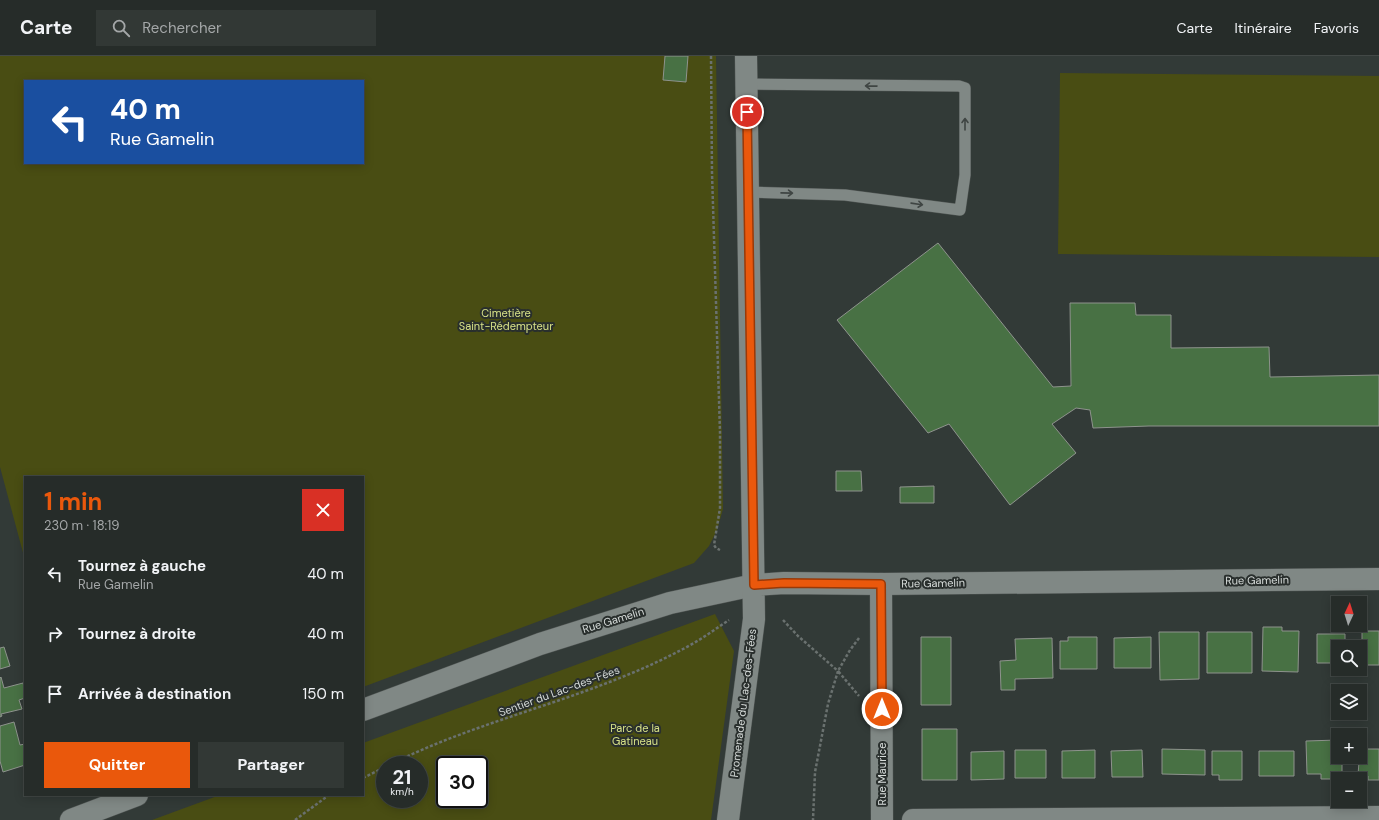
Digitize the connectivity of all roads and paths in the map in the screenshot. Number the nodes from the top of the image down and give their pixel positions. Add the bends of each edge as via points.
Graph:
1 (711, 56) edge
2 (746, 56) edge
3 (747, 84) junction
4 (748, 192) junction
5 (720, 550) dead end
6 (1379, 579) edge
7 (881, 584) junction
8 (754, 585) junction
9 (729, 620) dead end
10 (783, 620) dead end
11 (882, 622) junction
12 (838, 671) junction
13 (364, 710) edge
14 (407, 756) edge
15 (376, 772) edge
16 (364, 778) edge
17 (134, 796) edge
18 (328, 796) edge
19 (1379, 817) edge
20 (71, 820) edge
21 (295, 820) edge
22 (728, 820) edge
23 (813, 820) edge
24 (882, 820) edge
25 (912, 820) edge

1 - 5 path via 720,432 720,508 714,545
2 - 3 street, Promenade du Lac-des-Fées
3 - 4 street, Promenade du Lac-des-Fées
4 -> 3 lane via 845,195 960,210 965,175 965,88
4 - 8 street, Promenade du Lac-des-Fées
6 - 7 street, Rue Gamelin
7 - 8 street, Rue Gamelin
7 - 11 street, Rue Maurice
8 - 13 street, Rue Gamelin via 670,603 548,641
8 - 22 street, Promenade du Lac-des-Fées via 754,619
9 - 14 path, Sentier du Lac-des-Fées via 683,649 629,674
10 - 12 path
11 - 12 path via 863,633
11 - 24 street, Rue Maurice
12 - 23 path via 828,704 815,772
15 - 16 path
17 - 20 street
18 - 21 path
19 - 25 street

